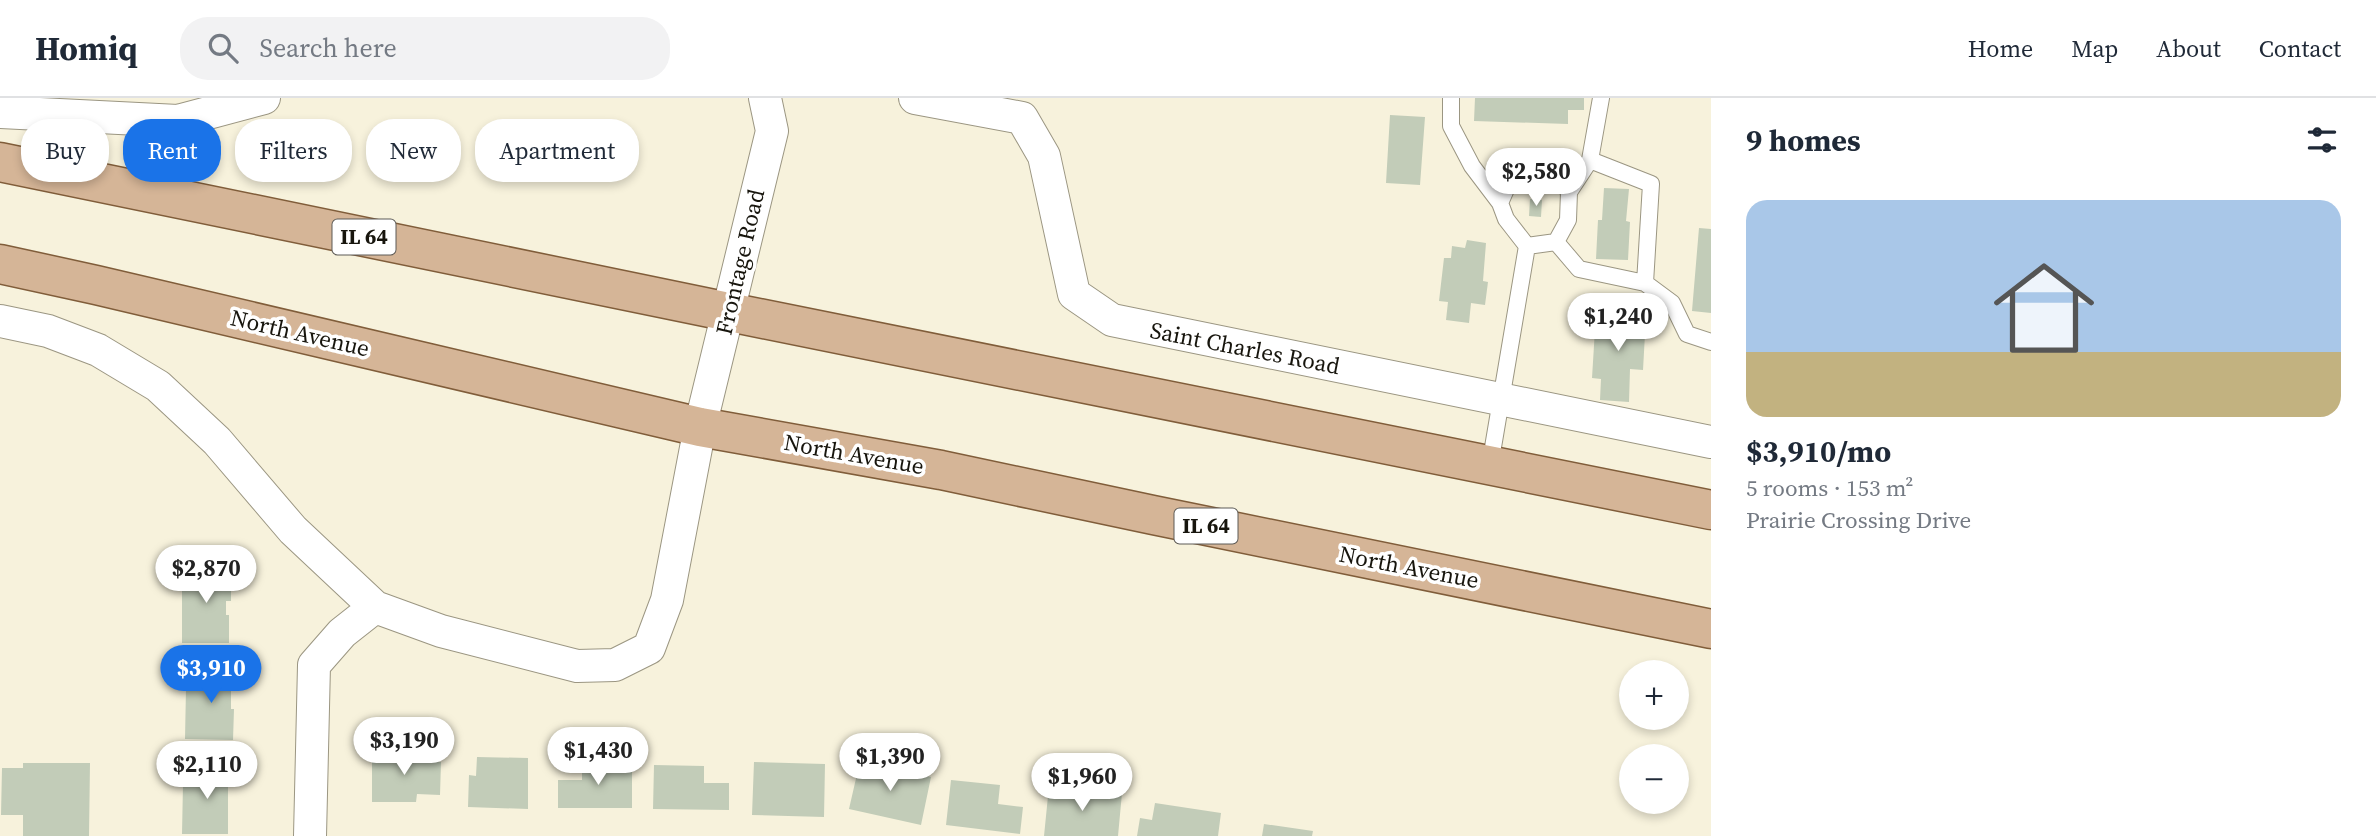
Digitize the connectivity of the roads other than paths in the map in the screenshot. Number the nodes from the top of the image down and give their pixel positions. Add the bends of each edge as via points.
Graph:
1 (264, 98) edge
2 (765, 98) edge
3 (915, 98) edge
4 (1451, 98) edge
5 (1601, 98) edge
6 (91, 108) edge
7 (0, 112) edge
8 (1590, 160) junction
9 (0, 162) edge
10 (1569, 192) junction
11 (1500, 203) junction
12 (1556, 242) junction
13 (1527, 246) junction
14 (0, 264) edge
15 (1645, 283) junction
16 (729, 312) junction
17 (0, 321) edge
18 (1711, 342) edge
19 (1502, 400) junction
20 (700, 427) junction
21 (1711, 442) edge
22 (1490, 465) junction
23 (1711, 510) edge
24 (375, 607) junction
25 (1711, 629) edge
26 (310, 836) edge

1 - 6 street via 178,121
2 - 16 street, Frontage Road via 772,131
3 - 19 street, Saint Charles Road via 1022,118 1044,156 1074,294 1112,320
4 - 11 lane via 1451,126 1472,166
5 - 8 lane
6 - 7 street
8 - 10 lane
8 - 15 lane via 1651,184
9 - 16 main road, IL 64
10 - 11 lane via 1556,174 1534,168 1511,178
10 - 12 lane via 1567,219
11 - 13 lane
12 - 13 lane
12 - 15 lane via 1579,269
13 - 19 lane
14 - 20 main road, North Avenue / IL 64
15 - 18 lane via 1672,303 1687,334
16 - 20 street, Frontage Road
16 - 22 main road, IL 64
17 - 24 street via 48,331 98,350 158,386 217,441 293,530
19 - 21 street, Saint Charles Road
19 - 22 lane
20 - 24 street, Frontage Road via 667,600 649,648 615,665 577,666 441,631
20 - 25 main road, North Avenue / IL 64 via 941,470
22 - 23 main road, IL 64
24 - 26 street via 342,633 314,665

